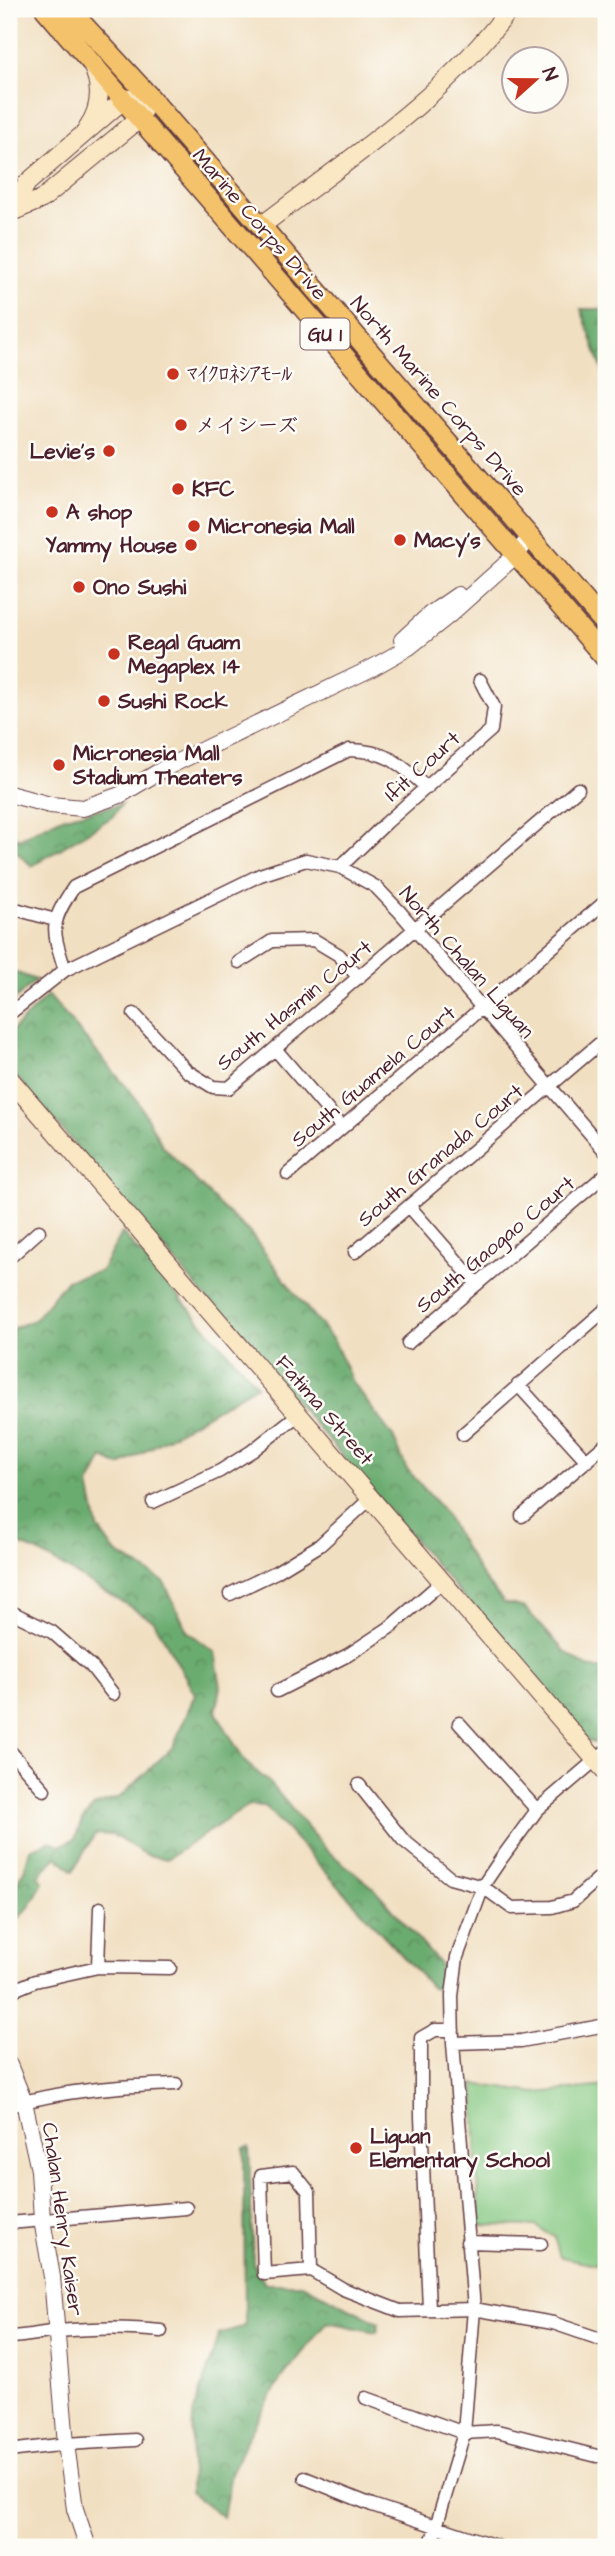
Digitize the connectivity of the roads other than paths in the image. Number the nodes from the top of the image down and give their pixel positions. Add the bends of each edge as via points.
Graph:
1 (45, 9) edge
2 (69, 9) edge
3 (510, 9) edge
4 (90, 62) junction
5 (148, 95) junction
6 (123, 100) junction
7 (139, 118) junction
8 (77, 139) junction
9 (9, 213) edge
10 (261, 226) junction
11 (530, 537) junction
12 (513, 551) junction
13 (606, 625) edge
14 (606, 659) edge
15 (480, 680) dead end
16 (427, 788) junction
17 (578, 789) dead end
18 (9, 794) edge
19 (340, 867) junction
20 (606, 901) edge
21 (12, 908) dead end
22 (55, 920) junction
23 (415, 929) junction
24 (239, 962) dead end
25 (65, 970) junction
26 (359, 978) junction
27 (483, 1008) junction
28 (9, 1014) edge
29 (134, 1014) dead end
30 (606, 1038) edge
31 (276, 1050) junction
32 (9, 1078) edge
33 (550, 1087) junction
34 (342, 1127) junction
35 (606, 1152) edge
36 (288, 1174) dead end
37 (606, 1174) edge
38 (409, 1206) junction
39 (39, 1231) dead end
40 (355, 1252) dead end
41 (9, 1258) edge
42 (477, 1284) junction
43 (606, 1309) edge
44 (408, 1343) dead end
45 (518, 1385) junction
46 (299, 1414) junction
47 (463, 1434) dead end
48 (606, 1444) edge
49 (587, 1461) junction
50 (371, 1498) junction
51 (153, 1503) dead end
52 (522, 1516) dead end
53 (443, 1581) junction
54 (230, 1594) dead end
55 (9, 1611) edge
56 (277, 1691) dead end
57 (113, 1694) dead end
58 (459, 1723) dead end
59 (9, 1750) edge
60 (603, 1761) edge
61 (359, 1785) dead end
62 (44, 1790) dead end
63 (537, 1810) junction
64 (598, 1879) dead end
65 (483, 1886) junction
66 (100, 1908) dead end
67 (98, 1967) junction
68 (170, 1968) dead end
69 (9, 1992) edge
70 (606, 2025) edge
71 (453, 2036) junction
72 (9, 2065) edge
73 (176, 2084) dead end
74 (17, 2104) edge
75 (186, 2208) dead end
76 (42, 2220) junction
77 (9, 2223) edge
78 (467, 2242) junction
79 (541, 2244) dead end
80 (311, 2270) junction
81 (429, 2309) junction
82 (474, 2309) junction
83 (56, 2331) junction
84 (161, 2331) dead end
85 (9, 2337) edge
86 (606, 2341) edge
87 (366, 2398) dead end
88 (464, 2432) junction
89 (135, 2440) dead end
90 (65, 2444) junction
91 (9, 2451) edge
92 (597, 2456) dead end
93 (305, 2478) dead end
94 (437, 2527) junction
95 (88, 2547) edge
96 (430, 2547) edge
97 (499, 2547) edge

1 - 4 main road, Marine Corps Drive / GU 1
2 - 5 main road, North Marine Corps Drive / GU 1
3 - 10 main road via 419,106
4 - 6 main road, Marine Corps Drive / GU 1
4 - 8 main road via 97,75 99,99 94,118
5 - 6 main road
5 - 7 main road
5 - 10 main road, North Marine Corps Drive / GU 1
6 - 7 main road, Marine Corps Drive / GU 1
6 - 8 main road
7 - 9 main road via 43,200
7 - 12 main road, Marine Corps Drive / GU 1
8 - 9 main road via 27,183
10 - 11 main road, North Marine Corps Drive / GU 1
11 - 12 street
11 - 13 main road, North Marine Corps Drive / GU 1
12 - 14 main road, Marine Corps Drive / GU 1
12 - 18 street via 429,615 372,668 165,768 120,795 83,808
15 - 16 street, Ifit Court via 494,706 491,730
16 - 19 street, Ifit Court
16 - 22 street via 394,760 372,751 349,750 74,887
17 - 23 street, South Hasmin Court
19 - 23 street, North Chalan Liguan via 376,887
19 - 25 street, North Chalan Liguan via 306,860 260,875
20 - 27 street, South Guamela Court
21 - 22 street
22 - 25 street
23 - 26 street, South Hasmin Court
23 - 27 street, North Chalan Liguan
24 - 26 street via 272,941 314,940 339,955
25 - 28 street, North Chalan Liguan
26 - 31 street, South Hasmin Court
27 - 33 street, North Chalan Liguan
27 - 34 street, South Guamela Court
29 - 31 street, South Hasmin Court via 187,1071 213,1087 229,1088
30 - 33 street, South Granada Court
31 - 34 street
32 - 46 main road, Fatima Street
33 - 35 street, North Chalan Liguan
33 - 38 street, South Granada Court
34 - 36 street, South Guamela Court
37 - 42 street, South Gaogao Court
38 - 40 street, South Granada Court
38 - 42 street
39 - 41 street
42 - 44 street, South Gaogao Court
43 - 45 street
45 - 47 street
45 - 49 street
46 - 50 main road, Fatima Street
46 - 51 street via 220,1471
48 - 49 street
49 - 52 street
50 - 53 main road, Fatima Street
50 - 54 street via 320,1545
53 - 56 street via 389,1628
53 - 60 main road, Fatima Street
55 - 57 street via 52,1632 91,1666
58 - 63 street
59 - 62 street
60 - 63 street
61 - 65 street via 403,1840 450,1878
63 - 65 street
64 - 65 street via 573,1901 552,1908 512,1908
65 - 71 street via 457,1957
66 - 67 street
67 - 68 street
67 - 69 street via 35,1981
70 - 71 street via 521,2041
71 - 78 street
71 - 81 street via 435,2030 421,2038
72 - 74 street, Chalan Henry Kaiser
73 - 74 street via 84,2091
74 - 76 street, Chalan Henry Kaiser via 39,2170
75 - 76 street
76 - 77 street
76 - 83 street, Chalan Henry Kaiser
78 - 79 street
78 - 82 street
80 - 80 street via 264,2274 261,2175 293,2172 309,2192
80 - 81 street via 343,2289 400,2311
81 - 82 street
82 - 86 street via 553,2323
82 - 88 street
83 - 84 street
83 - 85 street
83 - 90 street, Chalan Henry Kaiser
87 - 88 street
88 - 92 street via 497,2431
88 - 94 street
89 - 90 street
90 - 91 street
90 - 95 street, Chalan Henry Kaiser via 75,2510
93 - 94 street
94 - 96 street
94 - 97 street

